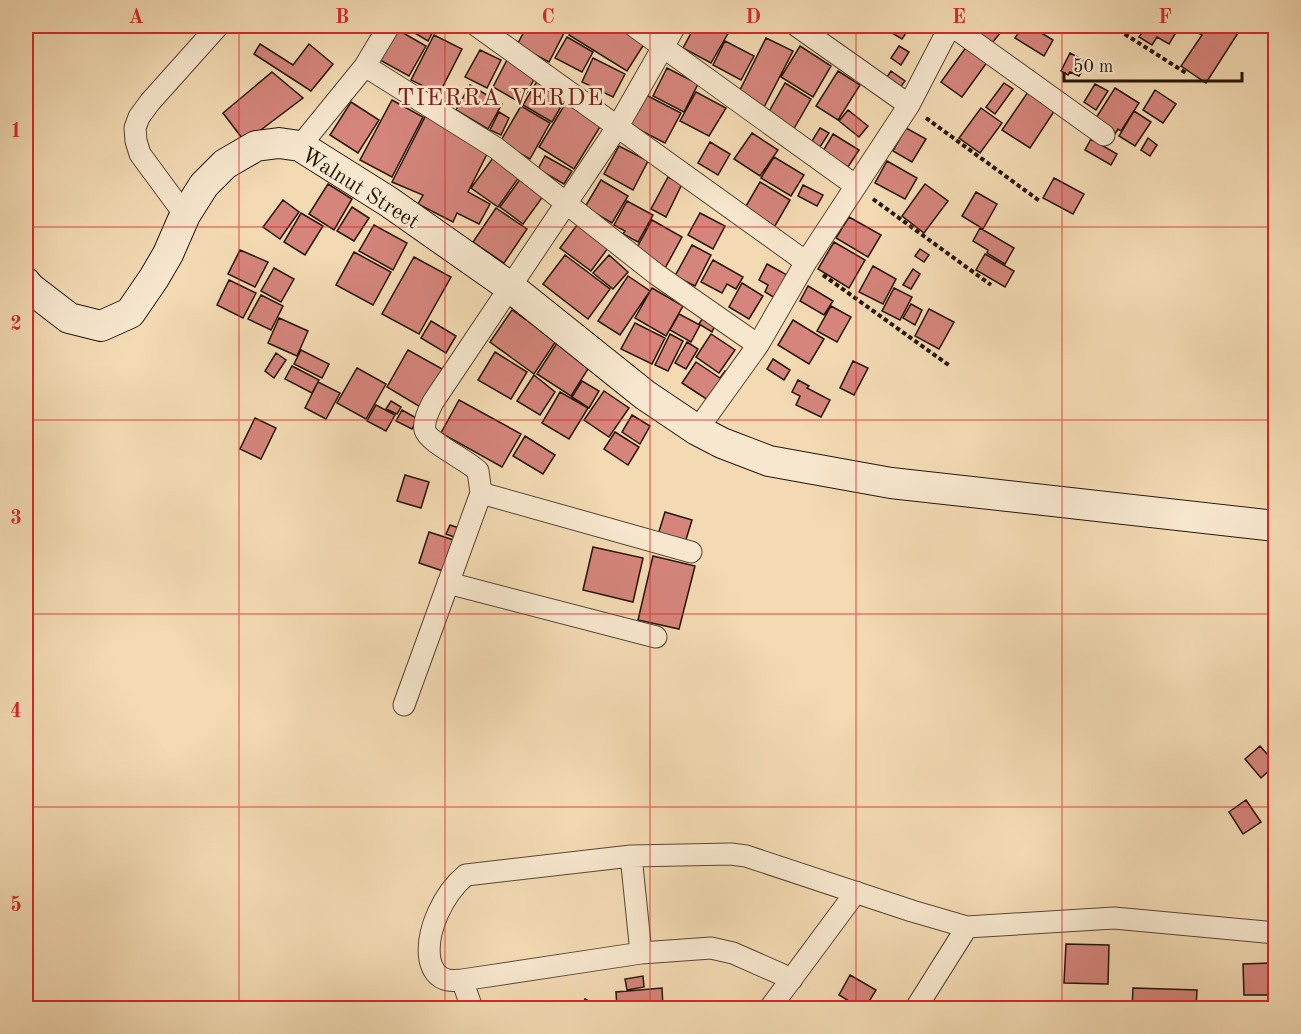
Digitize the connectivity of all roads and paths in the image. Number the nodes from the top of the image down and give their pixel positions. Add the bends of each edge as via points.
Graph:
1 (218, 26) edge
2 (388, 26) edge
3 (477, 26) edge
4 (634, 26) edge
5 (675, 26) edge
6 (797, 26) edge
7 (951, 26) edge
8 (1112, 26) edge
9 (664, 47) junction
10 (365, 66) junction
11 (1186, 74) dead end
12 (909, 105) junction
13 (618, 126) junction
14 (1104, 135) dead end
15 (300, 146) junction
16 (856, 186) junction
17 (1041, 202) dead end
18 (566, 204) junction
19 (185, 215) junction
20 (806, 262) junction
21 (26, 283) edge
22 (991, 285) dead end
23 (510, 287) junction
24 (758, 345) junction
25 (950, 366) dead end
26 (697, 430) junction
27 (481, 493) junction
28 (1275, 526) edge
29 (691, 552) dead end
30 (448, 583) junction
31 (656, 637) dead end
32 (404, 705) dead end
33 (631, 856) junction
34 (856, 892) junction
35 (967, 927) junction
36 (1275, 933) edge
37 (641, 953) junction
38 (792, 979) junction
39 (462, 980) junction
40 (472, 1008) edge
41 (770, 1008) edge
42 (916, 1008) edge

1 - 19 street via 150,102 135,128 140,154
2 - 10 street
3 - 13 street
4 - 9 street
5 - 9 street
6 - 12 street
7 - 12 street
7 - 14 street
8 - 11 path
9 - 13 street
9 - 16 street
10 - 15 street
10 - 18 street via 496,148
12 - 16 street
12 - 17 path
13 - 18 street
13 - 20 street
15 - 19 street, Walnut Street via 279,142 256,146 225,164 204,185
15 - 23 street, Walnut Street via 389,202
16 - 20 street
16 - 22 path
18 - 23 street
18 - 24 street via 656,274
19 - 21 street, Walnut Street via 168,254 130,313 101,326 69,318
20 - 24 street
20 - 25 path
23 - 26 street, Walnut Street via 645,395
23 - 27 street via 433,402 424,426 428,437 478,471
24 - 26 street
26 - 28 street, Walnut Street via 769,461 891,483
27 - 29 street
27 - 30 street
30 - 31 street
30 - 32 street
33 - 34 street via 738,855
33 - 37 street
33 - 39 street via 466,875 451,890 430,935 428,950 438,975 447,980
34 - 35 street
34 - 38 street
35 - 36 street via 1114,918
35 - 42 street
37 - 38 street via 711,948 733,953
37 - 39 street
38 - 41 street
39 - 40 street

